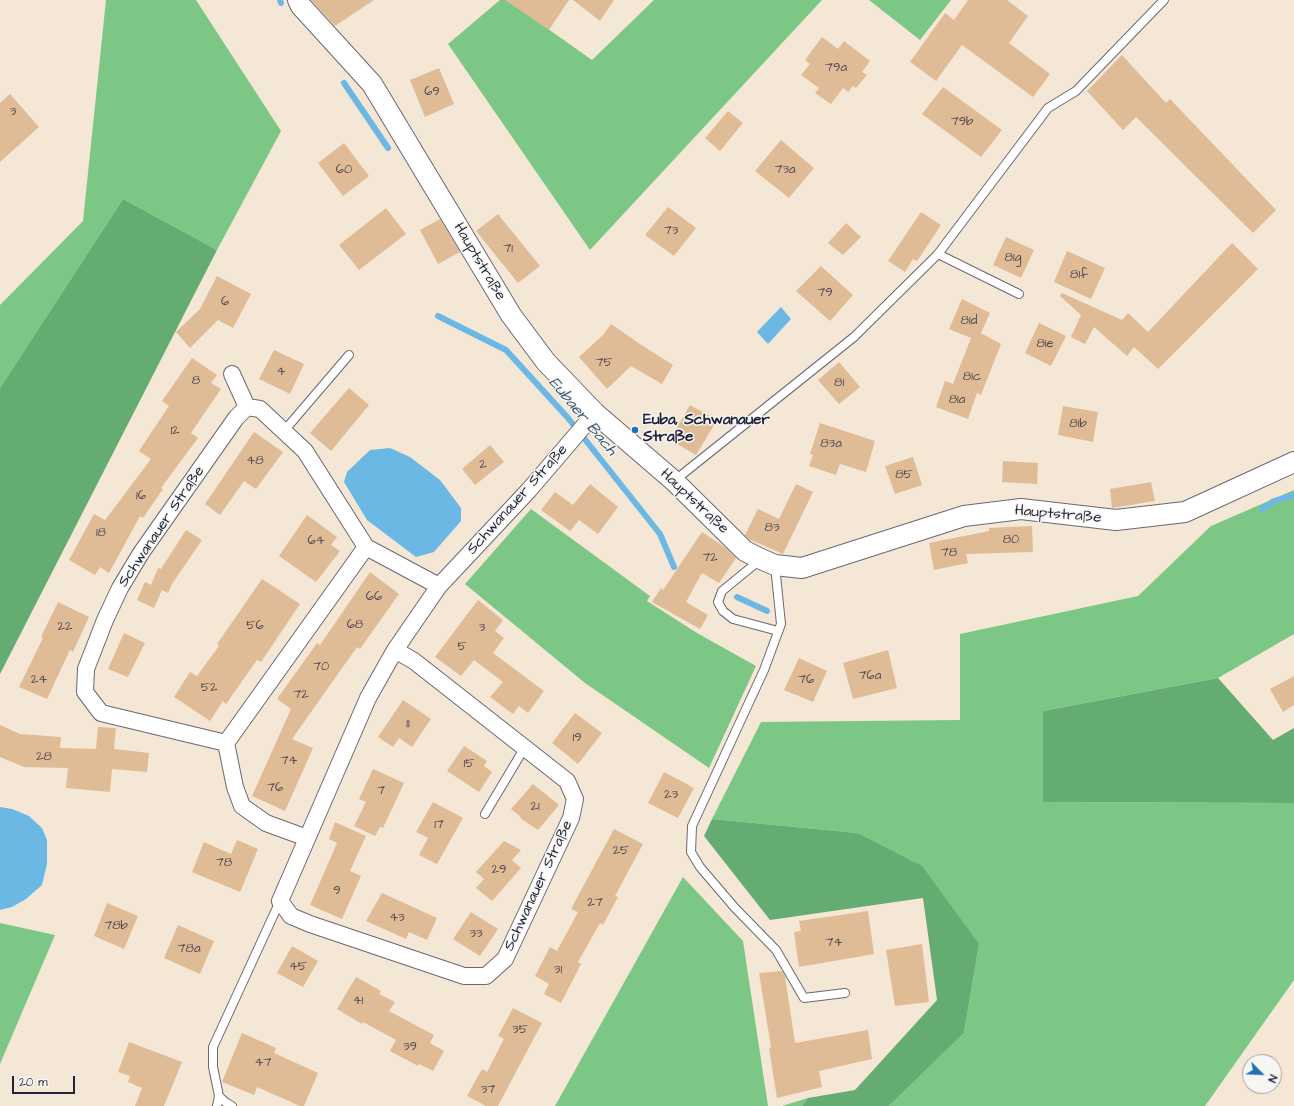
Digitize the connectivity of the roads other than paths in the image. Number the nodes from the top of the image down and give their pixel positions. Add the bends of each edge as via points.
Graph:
1 (298, 0) edge
2 (1164, 0) edge
3 (938, 254) junction
4 (1019, 294) dead end
5 (349, 355) dead end
6 (232, 374) dead end
7 (247, 407) junction
8 (592, 416) junction
9 (284, 431) junction
10 (1294, 462) edge
11 (674, 481) junction
12 (366, 547) junction
13 (768, 562) junction
14 (439, 586) junction
15 (778, 631) junction
16 (395, 650) junction
17 (226, 743) junction
18 (525, 747) junction
19 (485, 814) dead end
20 (307, 838) junction
21 (280, 901) junction
22 (845, 993) dead end
23 (220, 1096) junction
24 (217, 1106) edge
25 (232, 1106) edge

1 - 8 street, Hauptstraße via 372,84 511,315 546,362
2 - 3 lane via 1076,91 1048,108
3 - 4 lane
3 - 11 lane via 854,337
5 - 9 lane
6 - 7 street
7 - 9 street via 260,409
7 - 17 street, Schwanauer Straße via 236,418 141,553 120,588 86,669 85,692 101,713
8 - 11 street, Hauptstraße
8 - 14 street, Schwanauer Straße via 529,490
9 - 12 street via 305,451
10 - 13 street, Hauptstraße via 1185,512 1116,520 1021,509 964,516 802,568
11 - 13 street, Hauptstraße via 745,551
12 - 14 street
12 - 17 street
13 - 15 lane via 781,624
13 - 15 lane via 722,591 718,602 722,611 733,619
14 - 16 street, Schwanauer Straße
15 - 22 lane via 764,670 692,826 691,852 700,867 776,950 804,998
16 - 18 street, Schwanauer Straße via 414,661
16 - 20 street, Schwanauer Straße via 368,698
17 - 20 street via 235,787 242,806 266,823
18 - 19 lane
18 - 21 street, Schwanauer Straße via 567,781 575,800 571,818 505,959 486,976 464,976 310,924 291,916
20 - 21 street, Schwanauer Straße
21 - 23 lane, Schwanauer Straße via 213,1047 212,1067
23 - 24 lane
23 - 25 lane

